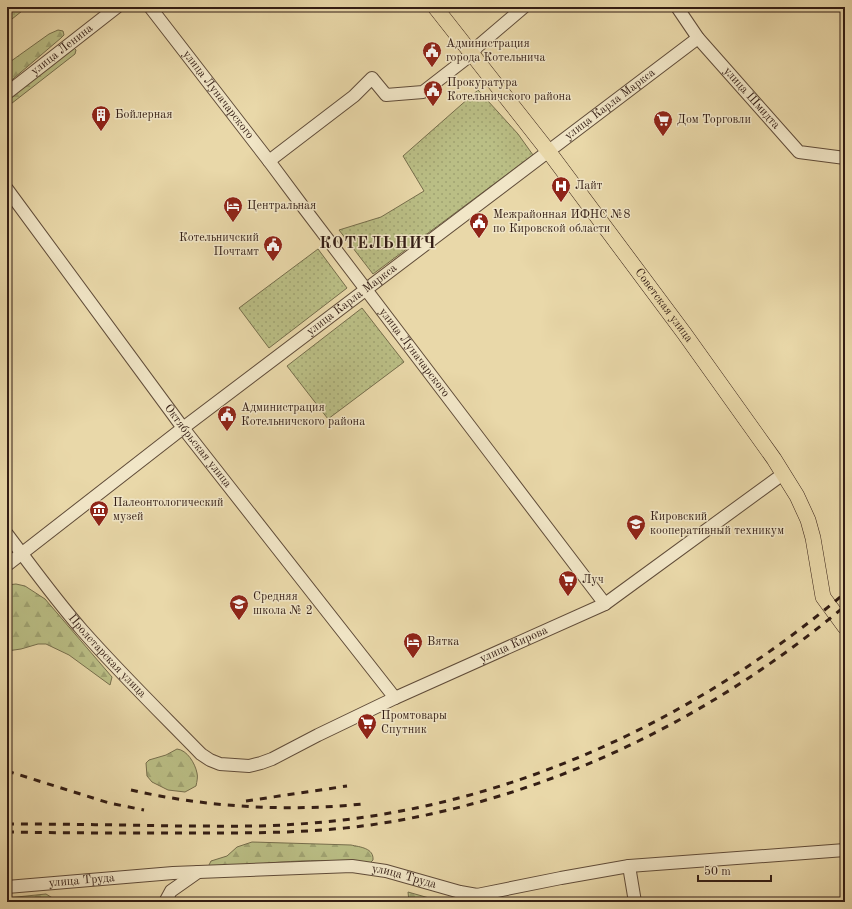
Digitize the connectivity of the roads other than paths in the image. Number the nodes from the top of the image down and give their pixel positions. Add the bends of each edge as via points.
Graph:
1 (117, 7) edge
2 (150, 7) edge
3 (435, 7) edge
4 (524, 7) edge
5 (677, 7) edge
6 (698, 38) junction
7 (472, 54) junction
8 (7, 93) edge
9 (549, 152) junction
10 (845, 158) edge
11 (269, 160) junction
12 (7, 189) edge
13 (367, 289) junction
14 (183, 428) junction
15 (783, 474) junction
16 (7, 534) edge
17 (22, 554) junction
18 (7, 565) edge
19 (605, 604) junction
20 (845, 627) edge
21 (395, 698) junction
22 (220, 764) joint
23 (845, 850) edge
24 (630, 866) junction
25 (198, 872) junction
26 (7, 887) edge
27 (477, 899) edge
28 (164, 902) edge
29 (635, 902) edge

1 - 8 street, улица Ленина
2 - 11 street, улица Луначарского
3 - 7 main road, Советская улица
4 - 7 street
5 - 6 street, улица Шмидта
6 - 9 street, улица Карла Маркса
6 - 10 street, улица Шмидта via 799,152
7 - 9 main road, Советская улица
7 - 11 street via 423,92 386,95 372,78 354,96
9 - 13 street, улица Карла Маркса
9 - 15 main road, Советская улица via 684,333
11 - 13 street, улица Луначарского
12 - 14 street, Октябрьская улица
13 - 14 street, улица Карла Маркса
13 - 19 street, улица Луначарского
14 - 17 street, улица Карла Маркса
14 - 21 street, Октябрьская улица
15 - 19 street, улица Кирова
15 - 20 main road, Советская улица via 797,496 810,525 823,597
16 - 17 street, Пролетарская улица
17 - 18 street, улица Карла Маркса
17 - 22 street, Пролетарская улица via 60,604 122,674 201,754
19 - 21 street, улица Кирова
21 - 22 street, улица Кирова via 272,759 249,766
23 - 24 street, улица Труда
24 - 27 street, улица Труда via 560,878
24 - 29 street
25 - 26 street, улица Труда
25 - 27 street, улица Труда via 352,866 386,871
25 - 28 street via 171,891

